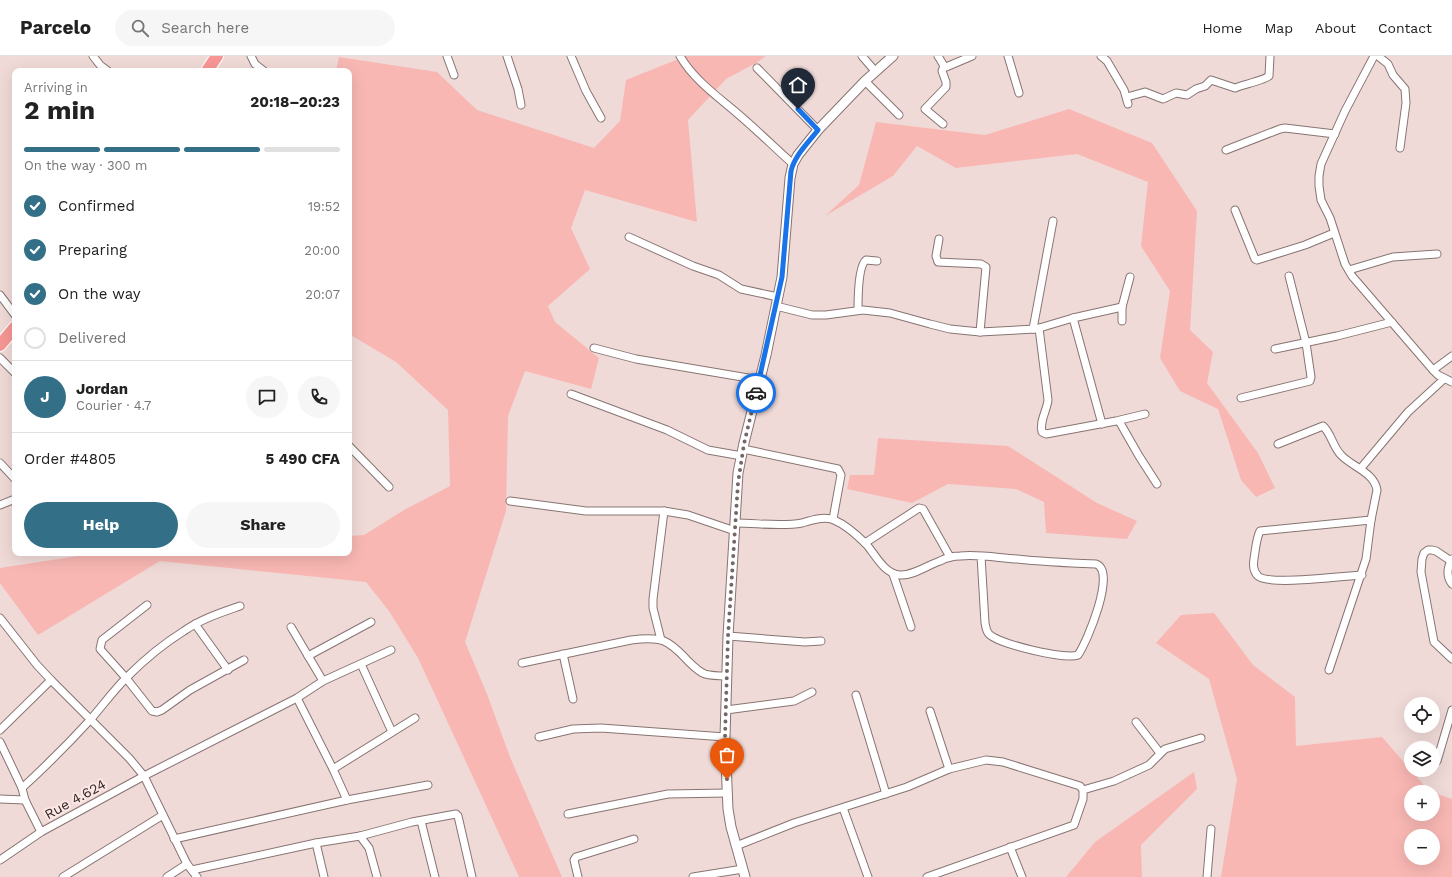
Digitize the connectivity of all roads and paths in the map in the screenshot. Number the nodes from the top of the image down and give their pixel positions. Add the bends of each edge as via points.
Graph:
1 (93, 56) edge
2 (217, 56) edge
3 (251, 56) edge
4 (447, 56) edge
5 (507, 56) edge
6 (571, 56) edge
7 (680, 56) edge
8 (862, 56) edge
9 (893, 56) edge
10 (938, 56) edge
11 (972, 56) edge
12 (1008, 56) edge
13 (1101, 56) edge
14 (1270, 56) edge
15 (1374, 56) edge
16 (1378, 56) edge
17 (944, 66) junction
18 (104, 68) edge
19 (210, 68) edge
20 (260, 68) edge
21 (757, 68) dead end
22 (875, 71) junction
23 (454, 75) dead end
24 (865, 81) junction
25 (1019, 93) dead end
26 (521, 105) dead end
27 (899, 115) dead end
28 (601, 118) dead end
29 (943, 124) dead end
30 (818, 130) junction
31 (1335, 134) junction
32 (1400, 148) dead end
33 (1226, 150) dead end
34 (793, 164) junction
35 (1234, 210) dead end
36 (1053, 221) dead end
37 (1334, 233) junction
38 (629, 237) dead end
39 (939, 239) dead end
40 (1437, 254) dead end
41 (877, 261) dead end
42 (1348, 270) junction
43 (1289, 276) dead end
44 (1130, 277) dead end
45 (0, 295) edge
46 (777, 301) junction
47 (1122, 306) junction
48 (858, 310) junction
49 (12, 311) edge
50 (1072, 318) junction
51 (1122, 321) dead end
52 (1392, 322) junction
53 (1036, 329) junction
54 (12, 331) edge
55 (980, 332) junction
56 (1306, 343) junction
57 (0, 345) edge
58 (594, 348) dead end
59 (1275, 349) dead end
60 (1452, 356) edge
61 (0, 358) edge
62 (12, 370) edge
63 (1433, 370) junction
64 (1444, 379) junction
65 (760, 380) junction
66 (1452, 382) edge
67 (571, 394) dead end
68 (1241, 398) dead end
69 (1145, 414) dead end
70 (1119, 420) junction
71 (1102, 424) junction
72 (1278, 444) dead end
73 (352, 449) edge
74 (742, 453) junction
75 (0, 463) edge
76 (1361, 468) junction
77 (12, 475) edge
78 (1158, 484) dead end
79 (389, 487) dead end
80 (12, 499) edge
81 (510, 501) dead end
82 (0, 505) edge
83 (664, 511) junction
84 (833, 519) junction
85 (1371, 520) junction
86 (735, 527) junction
87 (866, 543) junction
88 (981, 556) junction
89 (950, 557) junction
90 (1451, 560) edge
91 (893, 574) junction
92 (1362, 574) junction
93 (1452, 584) edge
94 (147, 605) dead end
95 (240, 606) dead end
96 (0, 618) edge
97 (371, 622) dead end
98 (195, 624) junction
99 (911, 627) dead end
100 (291, 628) dead end
101 (728, 636) junction
102 (661, 640) junction
103 (821, 641) dead end
104 (391, 650) dead end
105 (563, 654) junction
106 (308, 656) junction
107 (1452, 659) edge
108 (244, 660) dead end
109 (522, 663) dead end
110 (361, 664) junction
111 (228, 670) junction
112 (1329, 670) dead end
113 (727, 676) junction
114 (126, 678) junction
115 (52, 680) junction
116 (324, 681) junction
117 (812, 692) dead end
118 (856, 695) dead end
119 (297, 698) junction
120 (573, 699) dead end
121 (726, 710) junction
122 (1452, 710) edge
123 (930, 711) dead end
124 (414, 718) dead end
125 (91, 719) junction
126 (1136, 722) dead end
127 (0, 730) edge
128 (392, 732) junction
129 (539, 737) dead end
130 (725, 737) junction
131 (1201, 738) dead end
132 (0, 742) edge
133 (1440, 751) edge
134 (1160, 753) junction
135 (333, 769) junction
136 (949, 769) junction
137 (144, 776) junction
138 (428, 785) dead end
139 (22, 788) junction
140 (1083, 790) junction
141 (727, 792) junction
142 (886, 794) junction
143 (0, 799) edge
144 (25, 800) junction
145 (347, 800) junction
146 (843, 808) junction
147 (568, 814) dead end
148 (163, 815) junction
149 (421, 821) junction
150 (1211, 828) dead end
151 (41, 832) junction
152 (360, 836) junction
153 (174, 839) junction
154 (634, 839) dead end
155 (316, 843) junction
156 (736, 846) junction
157 (1010, 848) junction
158 (0, 860) edge
159 (190, 867) junction
160 (744, 873) edge
161 (948, 874) edge
162 (63, 877) edge
163 (167, 877) edge
164 (197, 877) edge
165 (324, 877) edge
166 (377, 877) edge
167 (435, 877) edge
168 (471, 877) edge
169 (578, 877) edge
170 (693, 877) edge
171 (868, 877) edge
172 (927, 877) edge
173 (1022, 877) edge
174 (1207, 877) edge

1 - 18 street
2 - 19 highway
3 - 20 street
4 - 23 street
5 - 26 street
6 - 28 street
7 - 34 street via 713,95
8 - 22 street
9 - 22 street
10 - 17 street
11 - 17 street via 948,67
12 - 25 street
13 - 14 street via 1107,62 1127,101 1145,92 1163,99 1176,93 1187,95 1211,80 1235,88 1269,76
15 - 31 street
16 - 32 street via 1388,64 1392,75 1405,89 1406,103
17 - 29 street via 942,71 946,87 925,109
21 - 30 street
22 - 24 street
24 - 27 street
24 - 30 street
30 - 34 street
31 - 33 street via 1285,128
31 - 37 street via 1321,164 1319,176 1321,200
34 - 46 street
35 - 37 street via 1257,260
36 - 53 street
37 - 42 street
38 - 46 street via 692,266 719,275 741,289
39 - 55 street via 936,256 938,262 981,264 986,267
40 - 42 street via 1393,257
41 - 48 street via 866,260 863,263
42 - 52 street
43 - 56 street
44 - 47 street
45 - 49 street
46 - 48 street via 812,315
46 - 65 street
47 - 50 street
47 - 51 street
48 - 55 street via 890,313 930,324
50 - 53 street
50 - 71 street
52 - 56 street
52 - 63 street
53 - 55 street
53 - 71 street via 1048,400 1042,432 1046,434
54 - 57 highway
56 - 59 street
56 - 68 street via 1310,381
58 - 65 street via 636,359
60 - 63 street
61 - 62 street
63 - 64 street
64 - 66 street
64 - 76 street via 1408,412
65 - 74 street
67 - 74 street via 667,430 708,450
69 - 70 street
70 - 71 street
70 - 78 street via 1138,456
72 - 76 street via 1323,426 1340,455
73 - 79 street
74 - 84 street via 838,469 841,475
74 - 86 street via 738,473
75 - 77 street
76 - 85 street via 1377,486
80 - 82 street
81 - 83 street via 586,511
83 - 86 street
83 - 102 street via 653,599
84 - 86 street
84 - 87 street
85 - 92 street
85 - 92 street via 1260,531 1253,564 1258,575 1271,581
86 - 101 street
87 - 89 street via 921,508
87 - 91 street
88 - 88 street via 1101,566 1103,584 1100,604 1078,655 1040,652 1006,643 989,635 985,623
88 - 89 street
89 - 91 street via 909,574
90 - 93 street via 1448,574
90 - 107 street via 1436,551 1428,550 1424,554 1420,572 1434,642
91 - 99 street
92 - 112 street
94 - 114 street via 100,644 100,648
95 - 98 street
96 - 115 street
97 - 106 street
98 - 111 street
98 - 114 street via 148,658
100 - 106 street
101 - 103 street
101 - 113 street
102 - 105 street via 631,640
102 - 113 street via 676,648 704,674
104 - 110 street, Rue 4.624
105 - 109 street
105 - 120 street
106 - 116 street
108 - 111 street
110 - 116 street, Rue 4.624
110 - 128 street
111 - 114 street via 190,690 157,712 149,708
113 - 121 street
114 - 125 street
115 - 125 street
115 - 127 street
116 - 119 street, Rue 4.624
117 - 121 street via 794,701
118 - 142 street
119 - 135 street
119 - 137 street, Rue 4.624
121 - 130 street
122 - 133 street
123 - 136 street
124 - 128 street
125 - 137 street
125 - 139 street
126 - 134 street
128 - 135 street
129 - 130 street via 573,729 601,728
130 - 141 street
131 - 134 street via 1165,749
132 - 139 street, Rue 4.624
134 - 140 street via 1149,765 1114,781
135 - 145 street
136 - 140 street via 994,760 1080,786
136 - 142 street
137 - 148 street
137 - 151 street, Rue 4.624
138 - 145 street
139 - 144 street, Rue 4.624
140 - 157 street via 1083,799 1074,825
141 - 147 street via 668,794
141 - 156 street
142 - 146 street
143 - 144 street
144 - 151 street, Rue 4.624
145 - 153 street
146 - 156 street via 794,823
146 - 171 street
148 - 153 street
148 - 162 street
149 - 152 street
149 - 167 street
149 - 168 street via 454,814 458,816
150 - 174 street
151 - 158 street
152 - 155 street
152 - 166 street via 369,848
153 - 159 street
154 - 169 street via 576,857 574,860
155 - 159 street
155 - 165 street
156 - 160 street
157 - 161 street
157 - 173 street
159 - 163 street
159 - 164 street
160 - 170 street
161 - 172 street

